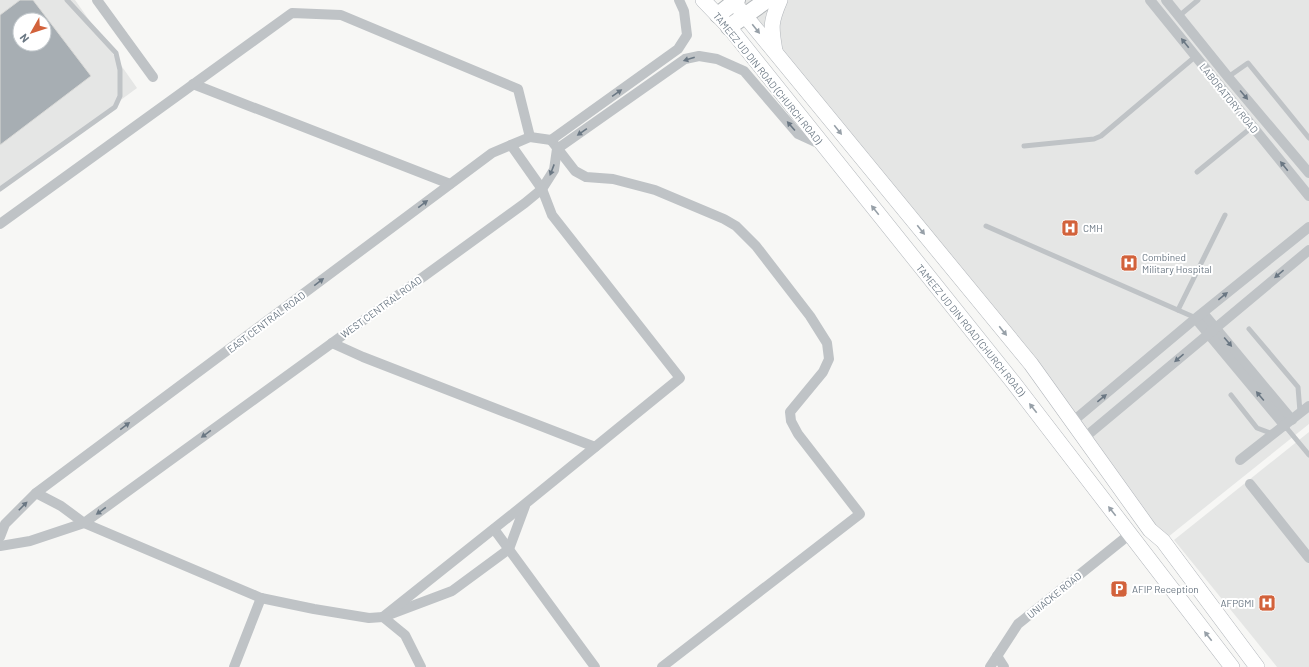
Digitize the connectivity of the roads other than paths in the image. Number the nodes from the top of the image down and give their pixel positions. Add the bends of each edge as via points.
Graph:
1 (66, 0) edge
2 (97, 0) edge
3 (679, 0) edge
4 (703, 0) edge
5 (767, 0) edge
6 (780, 0) edge
7 (1150, 0) edge
8 (1166, 0) edge
9 (1198, 0) edge
10 (734, 1) edge
11 (745, 16) junction
12 (1179, 16) junction
13 (724, 21) junction
14 (776, 54) junction
15 (1196, 56) junction
16 (153, 77) dead end
17 (1228, 77) junction
18 (192, 84) junction
19 (1252, 127) junction
20 (530, 137) junction
21 (1309, 138) edge
22 (551, 140) junction
23 (511, 145) junction
24 (824, 146) junction
25 (1024, 146) dead end
26 (557, 149) junction
27 (1197, 172) dead end
28 (1309, 173) edge
29 (450, 184) junction
30 (542, 188) junction
31 (0, 189) edge
32 (1309, 196) edge
33 (1225, 215) dead end
34 (0, 224) edge
35 (986, 226) dead end
36 (1309, 227) edge
37 (1309, 250) edge
38 (1178, 310) junction
39 (1198, 316) junction
40 (1249, 329) dead end
41 (1212, 330) junction
42 (332, 343) junction
43 (1031, 364) junction
44 (1013, 382) junction
45 (1231, 395) dead end
46 (1309, 406) edge
47 (1293, 420) junction
48 (1072, 422) junction
49 (220, 424) junction
50 (1274, 434) junction
51 (1084, 438) junction
52 (595, 447) junction
53 (1309, 454) edge
54 (1240, 460) dead end
55 (1250, 484) dead end
56 (36, 493) junction
57 (525, 504) junction
58 (84, 523) junction
59 (494, 529) junction
60 (1130, 534) junction
61 (0, 537) edge
62 (0, 546) edge
63 (509, 549) junction
64 (1309, 558) edge
65 (261, 598) junction
66 (383, 617) junction
67 (997, 656) junction
68 (234, 667) edge
69 (421, 667) edge
70 (596, 667) edge
71 (662, 667) edge
72 (990, 667) edge
73 (1004, 667) edge
74 (1232, 667) edge
75 (1257, 667) edge

1 - 31 lane via 116,53 120,70 120,96 115,108
2 - 16 street
22 -> 3 street via 678,50 687,35 684,11
4 - 13 main road, TAMEEZ UD DIN ROAD (CHURCH ROAD)
5 - 11 main road
6 - 14 main road via 771,28
15 -> 7 street, LABORATORY ROAD
8 - 12 street, LABORATORY ROAD
9 - 12 lane
10 - 11 main road, TAMEEZ UD DIN ROAD (CHURCH ROAD)
10 - 13 main road
11 - 13 main road
11 -> 14 main road, TAMEEZ UD DIN ROAD (CHURCH ROAD)
12 - 17 street, LABORATORY ROAD
13 - 24 main road, TAMEEZ UD DIN ROAD (CHURCH ROAD)
14 -> 43 main road, TAMEEZ UD DIN ROAD (CHURCH ROAD)
15 - 19 street, LABORATORY ROAD
15 - 25 lane via 1101,136
17 - 21 lane via 1248,63
17 -> 28 street, LABORATORY ROAD
18 - 20 street via 292,13 341,15 518,89
18 - 29 street
18 - 34 street
19 - 27 lane
32 -> 19 street, LABORATORY ROAD
20 - 22 street
20 - 23 street, EAST CENTRAL ROAD
22 - 26 street
23 - 29 street, EAST CENTRAL ROAD via 492,153
23 - 30 street
24 -> 26 street via 798,134 744,71 717,59 699,56 685,59
44 -> 24 main road, TAMEEZ UD DIN ROAD (CHURCH ROAD)
26 -> 30 street, WEST CENTRAL ROAD via 554,170
26 - 71 street via 575,171 586,177 613,179 655,190 736,226 756,246 810,316 827,343 829,359 824,372 790,412 791,421 798,434 860,514
56 -> 29 street, EAST CENTRAL ROAD
30 - 42 street, WEST CENTRAL ROAD via 519,208
30 - 49 street, WEST CENTRAL ROAD
30 - 52 street via 552,215 680,378
33 - 38 lane
35 - 38 lane
39 -> 36 street
37 -> 41 street
38 - 39 lane
39 - 41 street
48 -> 39 street
40 - 47 lane via 1298,387
41 - 47 street
41 -> 51 street
42 - 49 street, WEST CENTRAL ROAD
42 - 52 street
43 - 44 main road
43 - 48 main road, TAMEEZ UD DIN ROAD (CHURCH ROAD)
60 -> 44 main road, TAMEEZ UD DIN ROAD (CHURCH ROAD)
45 - 50 lane via 1257,428
46 - 47 street
47 - 50 street
47 - 53 lane
48 - 51 main road, TAMEEZ UD DIN ROAD (CHURCH ROAD)
49 -> 58 street, WEST CENTRAL ROAD
50 - 54 street
51 - 75 main road, TAMEEZ UD DIN ROAD (CHURCH ROAD) via 1150,530 1162,541
52 - 57 street
55 - 64 street
56 - 58 street via 61,506
61 -> 56 street, EAST CENTRAL ROAD via 5,524
57 - 59 street
57 - 63 street
58 - 62 street, WEST CENTRAL ROAD via 30,541
58 - 65 street
59 - 63 street
59 - 66 street
60 - 67 street, UNIACKE ROAD via 1018,624
74 -> 60 main road, TAMEEZ UD DIN ROAD (CHURCH ROAD)
63 - 66 street via 452,591
63 - 70 street
65 - 66 street via 362,617
65 - 68 street
66 - 69 street via 405,635
67 - 72 street, UNIACKE ROAD
67 - 73 street

